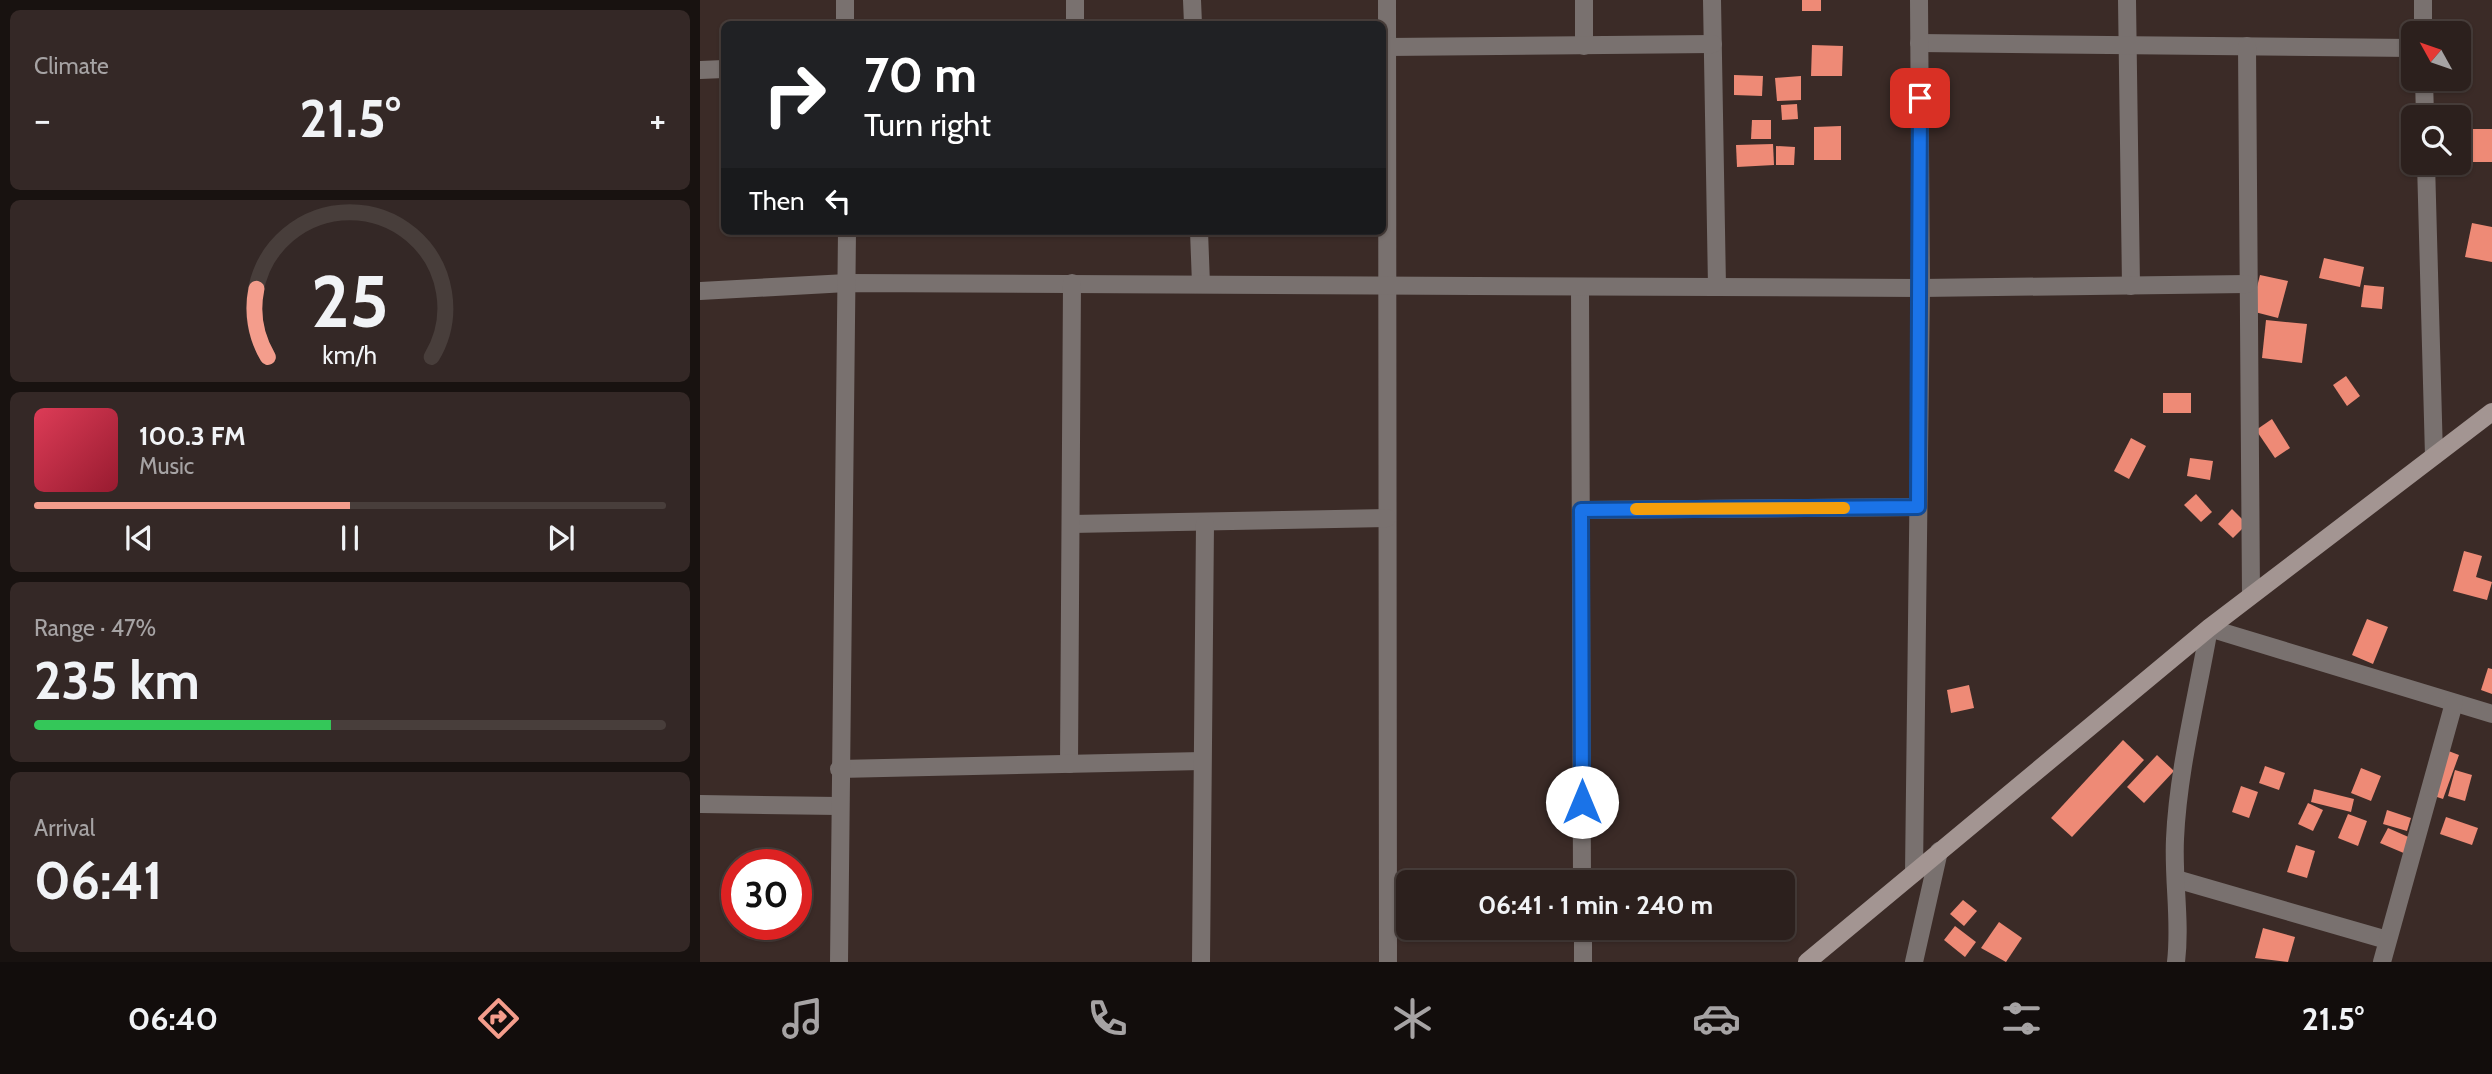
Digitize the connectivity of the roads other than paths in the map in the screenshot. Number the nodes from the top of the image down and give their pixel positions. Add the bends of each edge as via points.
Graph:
1 (845, 0) edge
2 (1074, 0) edge
3 (1192, 0) edge
4 (1387, 0) edge
5 (1584, 0) edge
6 (1712, 0) edge
7 (1919, 0) edge
8 (2127, 0) edge
9 (2423, 0) edge
10 (845, 21) edge
11 (1075, 21) edge
12 (1193, 21) edge
13 (2423, 21) edge
14 (1919, 43) junction
15 (1713, 44) junction
16 (2129, 45) junction
17 (1584, 46) junction
18 (2247, 46) junction
19 (1387, 47) junction
20 (2401, 48) edge
21 (721, 69) edge
22 (700, 70) edge
23 (2426, 175) edge
24 (847, 235) edge
25 (1199, 235) edge
26 (847, 283) junction
27 (1072, 283) junction
28 (1201, 284) junction
29 (2248, 284) junction
30 (1387, 285) junction
31 (1580, 286) junction
32 (2131, 286) junction
33 (1717, 287) junction
34 (1921, 288) junction
35 (700, 291) edge
36 (2492, 412) edge
37 (2434, 456) junction
38 (1918, 507) junction
39 (1581, 510) junction
40 (1387, 518) junction
41 (1071, 524) junction
42 (1205, 524) junction
43 (2251, 595) junction
44 (2209, 628) junction
45 (2454, 704) junction
46 (2492, 714) edge
47 (1202, 761) junction
48 (1069, 764) junction
49 (839, 769) junction
50 (700, 804) edge
51 (838, 806) junction
52 (1939, 851) junction
53 (1583, 870) edge
54 (1914, 873) junction
55 (2176, 879) junction
56 (1583, 940) edge
57 (2388, 940) junction
58 (839, 962) edge
59 (1201, 962) edge
60 (1388, 962) edge
61 (1583, 962) edge
62 (1807, 962) edge
63 (1914, 962) edge
64 (2176, 962) edge
65 (2382, 962) edge

1 - 10 street
2 - 11 street
3 - 12 street
4 - 19 street
5 - 17 street
6 - 15 street
7 - 14 street
8 - 16 street
9 - 13 street
14 - 16 street
14 - 34 street
15 - 17 street
15 - 33 street
16 - 18 street
16 - 32 street
17 - 19 street
18 - 20 street
18 - 29 street
19 - 30 street
21 - 22 street
23 - 37 street
24 - 26 street
25 - 28 street
26 - 27 street
26 - 35 street
26 - 49 street
27 - 28 street
27 - 41 street
28 - 30 street
29 - 32 street
29 - 43 street
30 - 31 street
30 - 40 street
31 - 33 street
31 - 39 street
32 - 34 street
33 - 34 street
34 - 38 street
36 - 37 street
37 - 43 street
38 - 39 street
38 - 54 street
39 - 53 street
40 - 42 street
40 - 60 street
41 - 42 street
41 - 48 street
42 - 47 street
43 - 44 street
44 - 45 street
44 - 52 street
44 - 55 street via 2178,809
45 - 46 street
45 - 57 street
47 - 48 street
47 - 59 street
48 - 49 street
49 - 51 street
50 - 51 street
51 - 58 street
52 - 54 street
52 - 63 street
54 - 62 street
55 - 57 street
55 - 64 street
56 - 61 street
57 - 65 street

